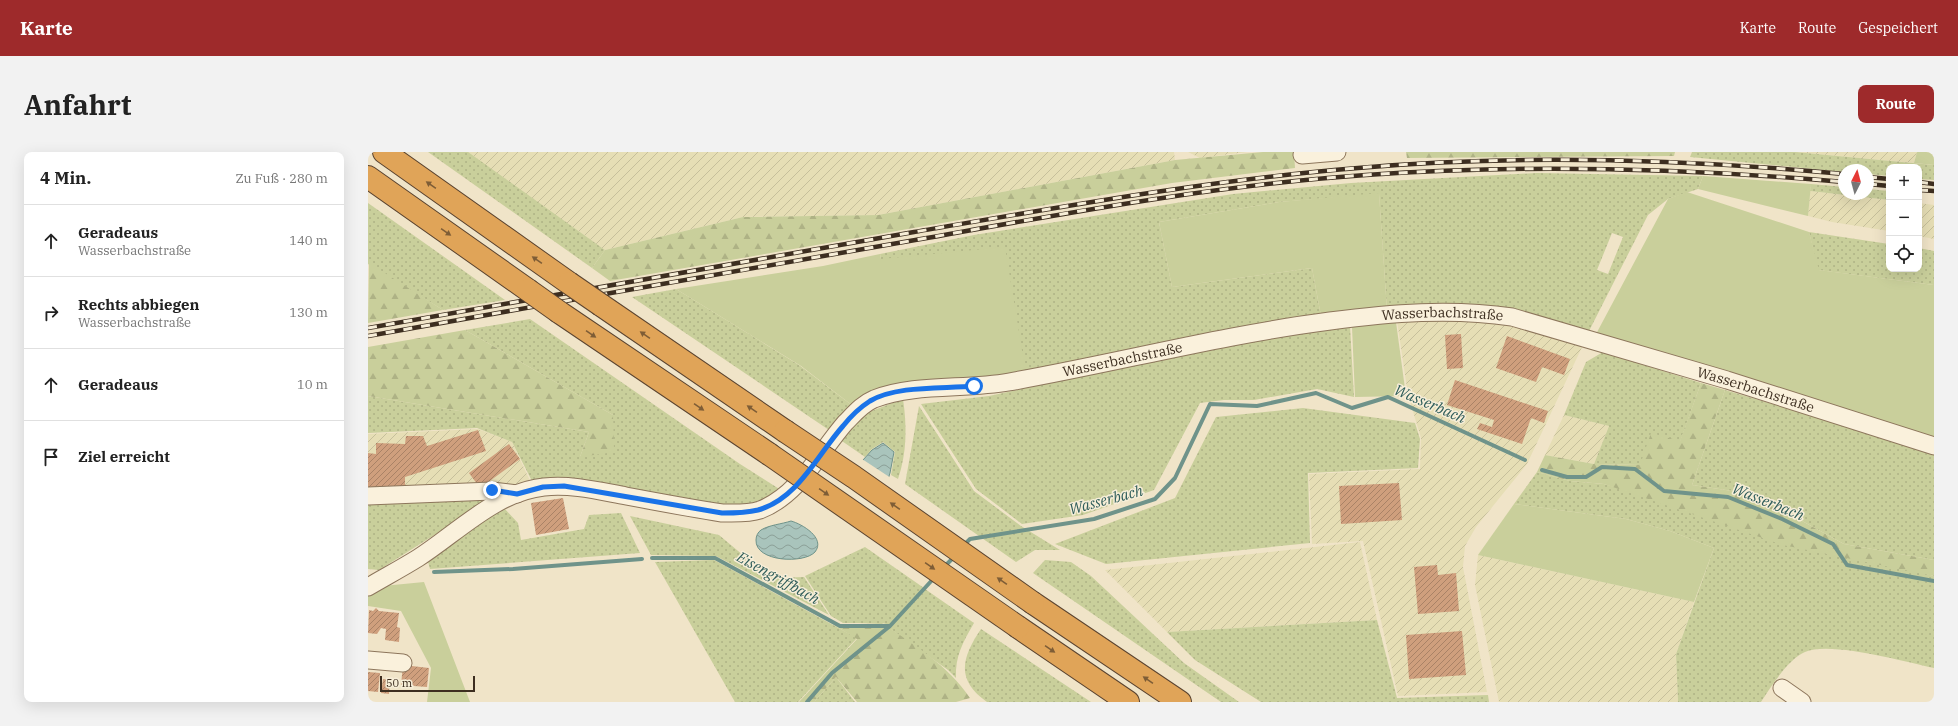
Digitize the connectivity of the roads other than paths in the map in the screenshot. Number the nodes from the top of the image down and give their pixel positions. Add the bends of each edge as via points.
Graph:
1 (384, 152) edge
2 (1338, 152) edge
3 (1302, 155) dead end
4 (368, 177) edge
5 (1934, 446) edge
6 (517, 494) junction
7 (368, 496) edge
8 (368, 587) edge
9 (368, 660) edge
10 (403, 663) dead end
11 (1782, 688) dead end
12 (1128, 702) edge
13 (1180, 702) edge
14 (1802, 702) edge

13 -> 1 highway, bridge via 569,283
2 - 3 street
4 -> 12 highway, bridge via 558,312
5 - 6 street, Wasserbachstraße via 1727,380 1512,316 1444,311 1294,326 1007,382 889,394 859,408 832,438 805,476 782,498 759,510 722,513 564,486 543,487
6 - 7 street via 492,490
6 - 8 street, Wasserbachstraße via 483,512 418,558
9 - 10 street
11 - 14 street

